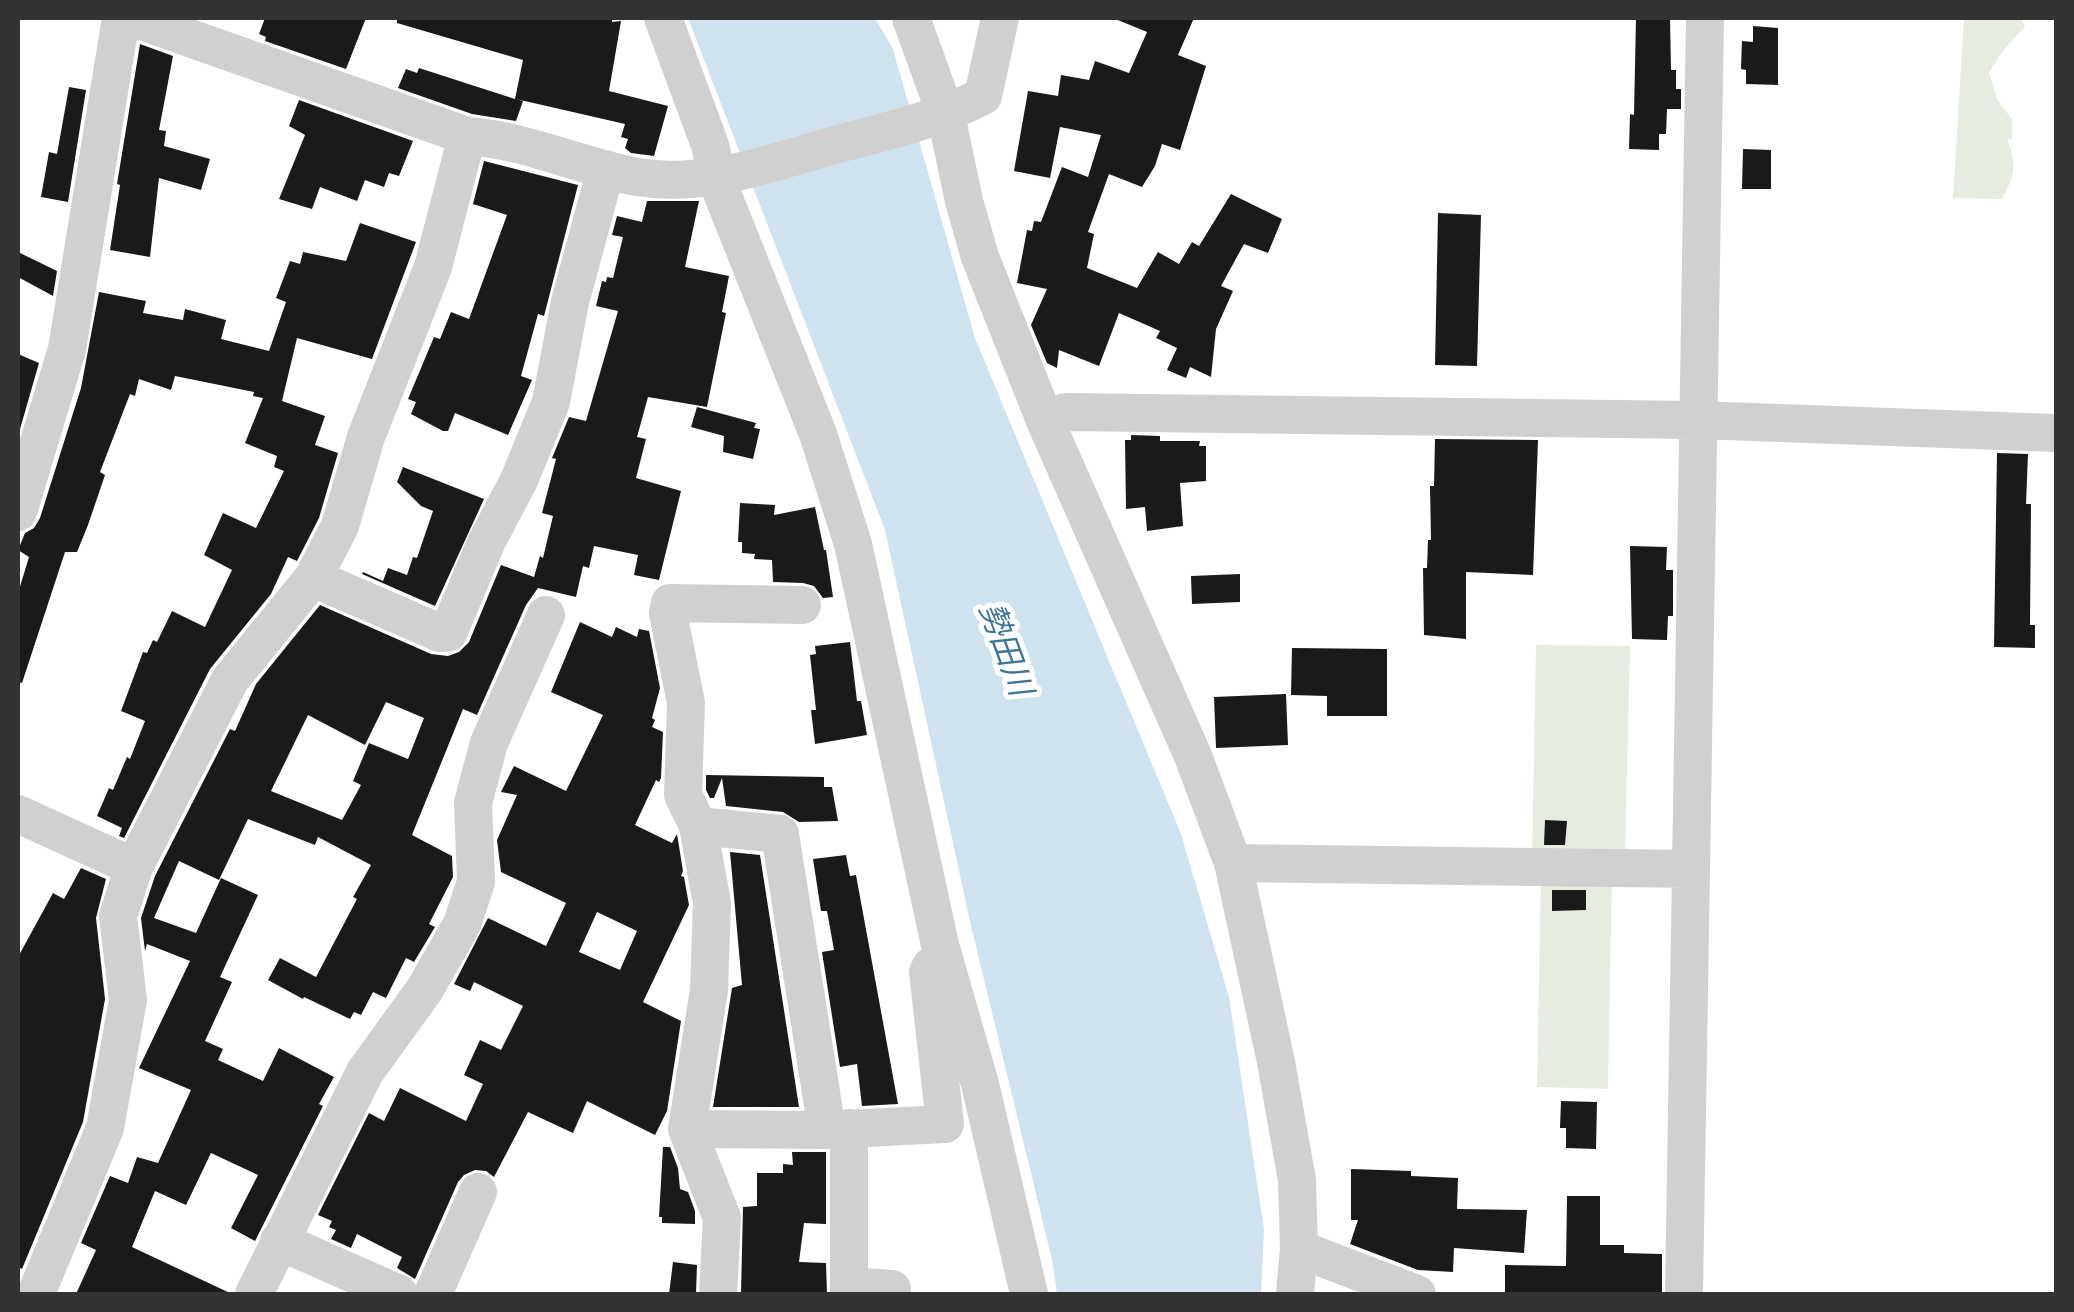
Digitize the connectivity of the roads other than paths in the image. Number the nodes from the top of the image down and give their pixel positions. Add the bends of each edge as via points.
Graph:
1 (105, 18) edge
2 (120, 18) edge
3 (663, 18) edge
4 (911, 18) edge
5 (1000, 18) edge
6 (1705, 18) edge
7 (942, 116) junction
8 (466, 136) junction
9 (606, 169) junction
10 (716, 178) junction
11 (1697, 420) junction
12 (1046, 423) junction
13 (2056, 434) edge
14 (18, 512) edge
15 (312, 578) junction
16 (802, 605) dead end
17 (546, 615) dead end
18 (18, 814) edge
19 (698, 826) junction
20 (1233, 863) junction
21 (134, 867) junction
22 (1690, 869) junction
23 (940, 945) junction
24 (687, 1129) junction
25 (838, 1129) junction
26 (478, 1192) dead end
27 (280, 1240) junction
28 (1299, 1250) junction
29 (849, 1290) edge
30 (36, 1294) edge
31 (254, 1294) edge
32 (399, 1294) edge
33 (433, 1294) edge
34 (718, 1294) edge
35 (892, 1294) edge
36 (1029, 1294) edge
37 (1295, 1294) edge
38 (1417, 1294) edge
39 (1684, 1294) edge

1 - 2 street
2 - 8 street
2 - 14 street via 67,350
3 - 10 street
4 - 7 street
5 - 7 street via 983,96
6 - 11 street
7 - 10 street
7 - 12 street via 980,257
8 - 9 street via 497,138
8 - 15 street via 433,267 366,438 340,526
9 - 10 street via 666,180
9 - 15 street via 551,402 448,633
10 - 23 street via 818,434 853,544
11 - 12 street via 1065,412
11 - 13 street
11 - 22 street
12 - 20 street via 1194,756
15 - 21 street via 230,680
16 - 19 street via 670,604 686,703 683,795
17 - 27 street via 489,743 473,803 476,882 462,924 425,990 365,1072
18 - 21 street
19 - 24 street via 712,902 709,990
19 - 25 street via 780,834
20 - 22 street
20 - 28 street via 1297,1180
21 - 30 street via 118,916 128,1000 105,1128
22 - 39 street
23 - 25 street via 928,972 945,1124
23 - 36 street
24 - 25 street
24 - 34 street via 722,1218
25 - 29 street
26 - 33 street
27 - 31 street
27 - 32 street
28 - 37 street
28 - 38 street
29 - 35 street

